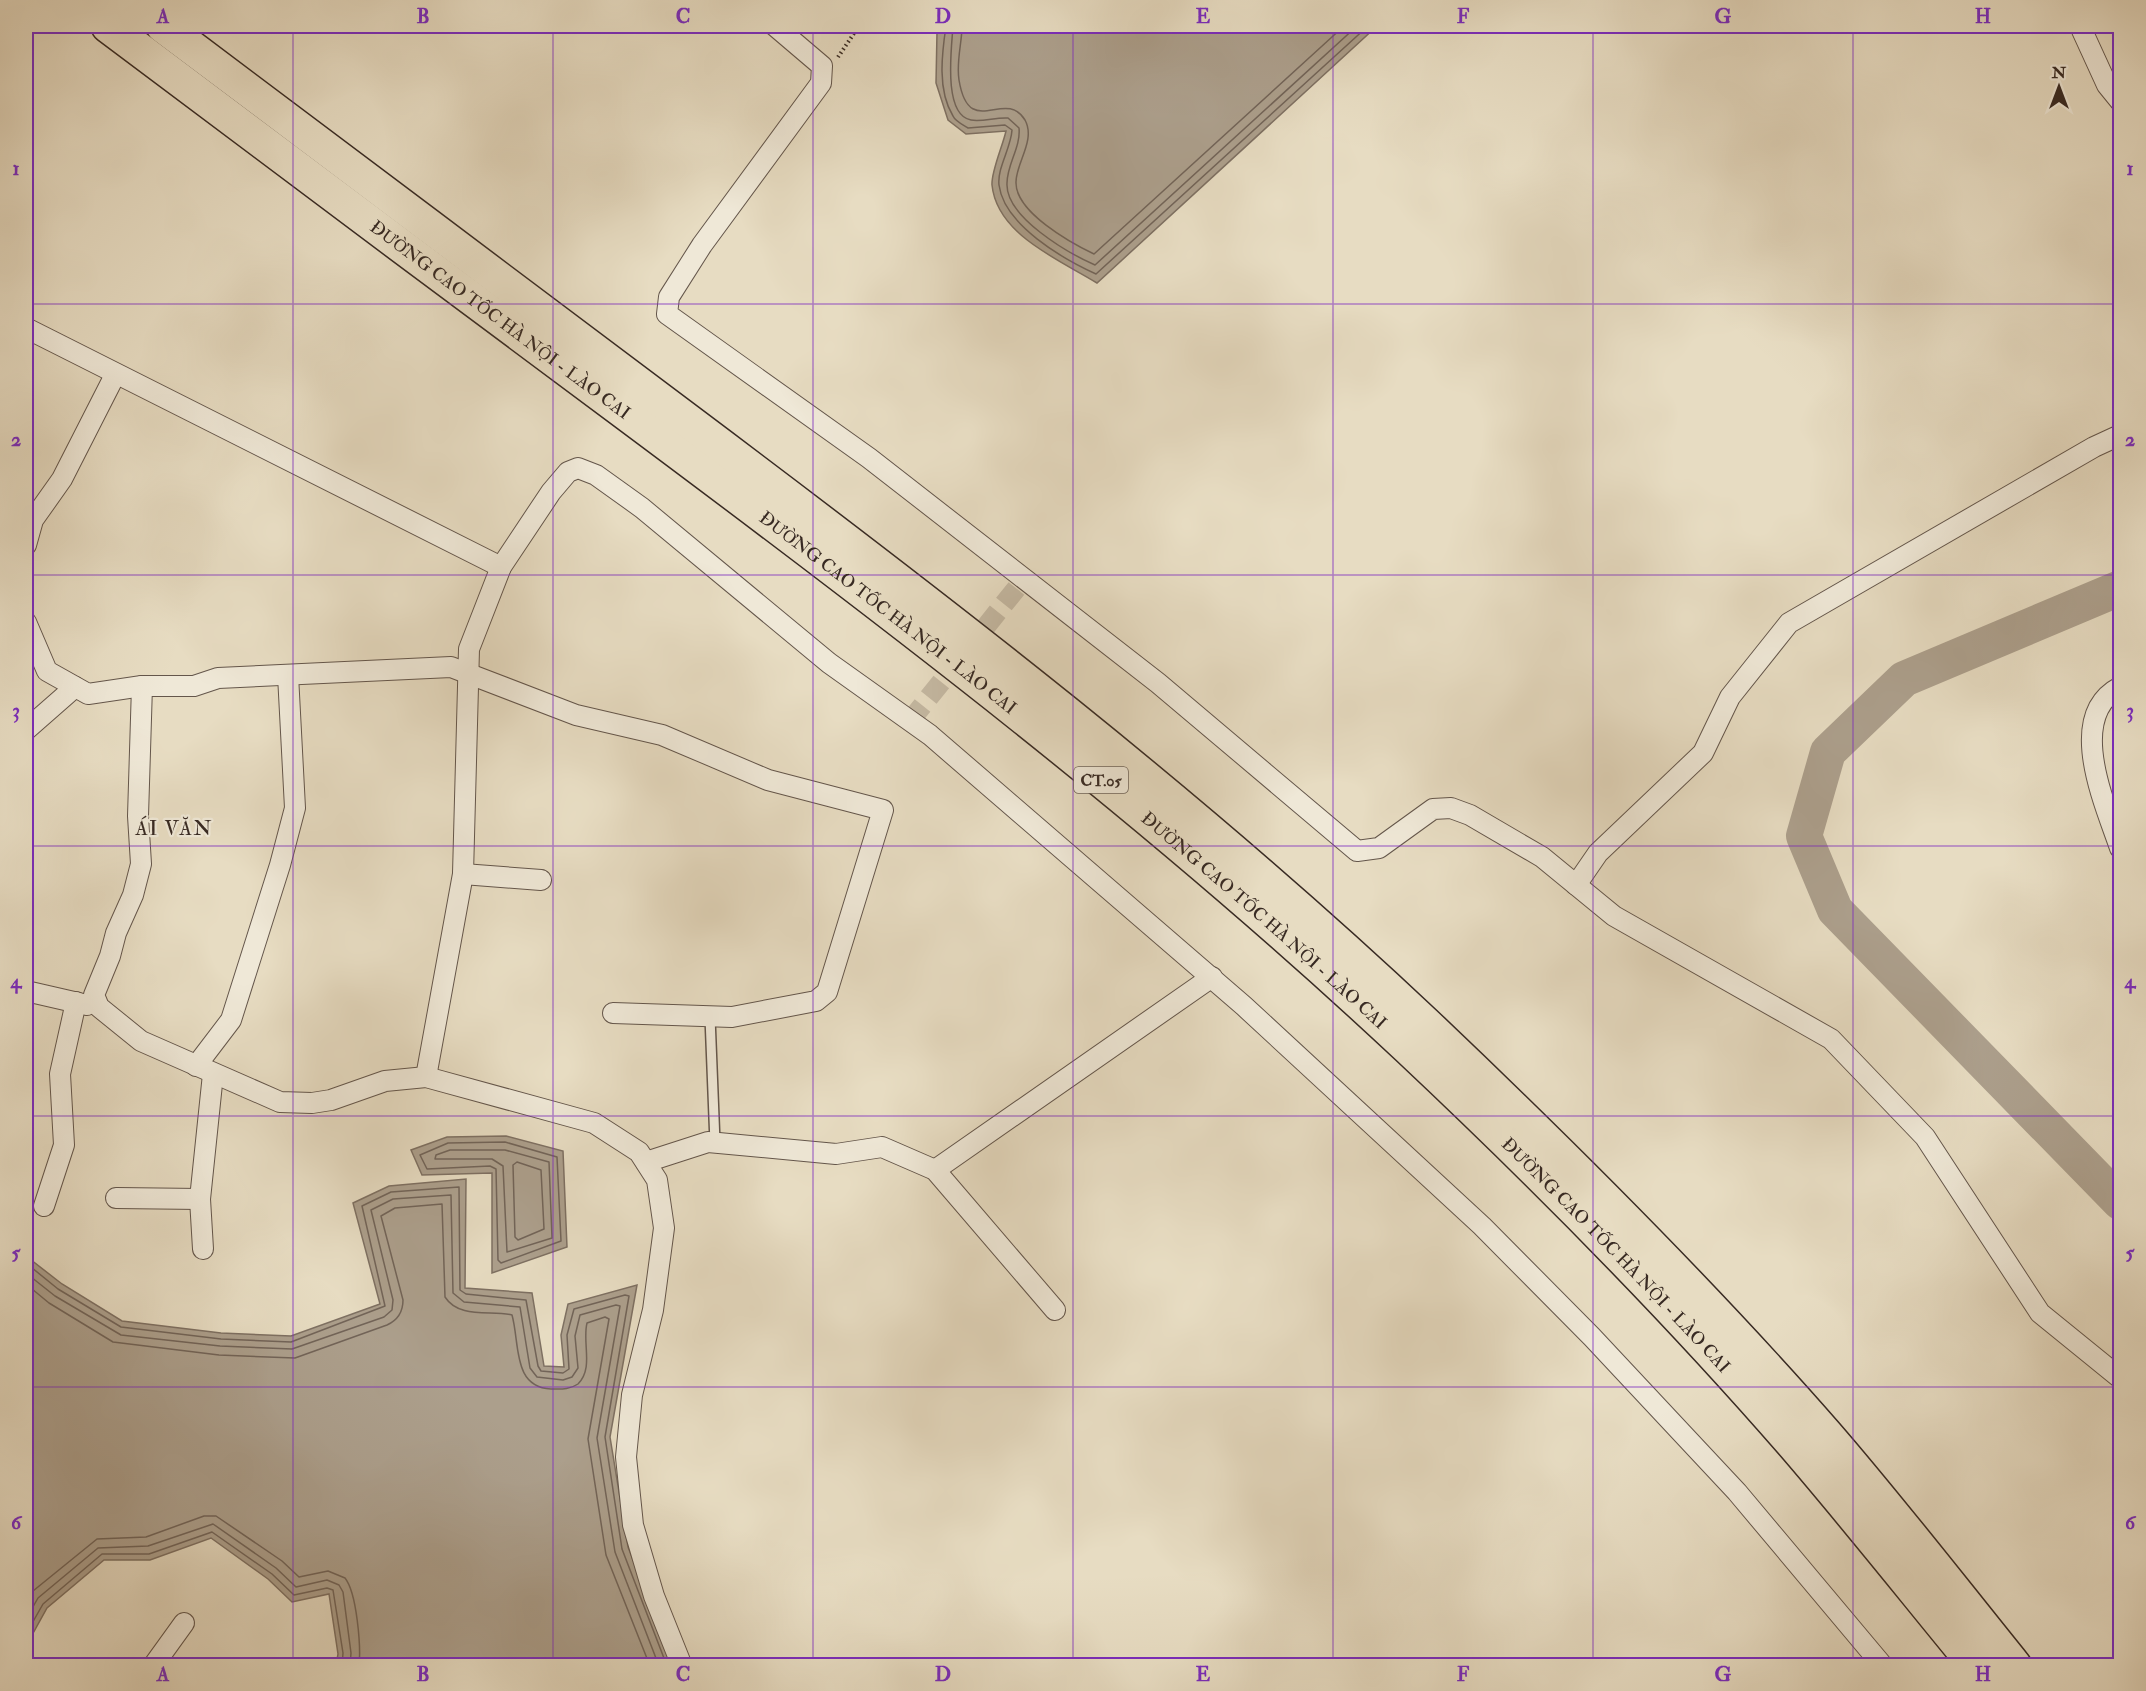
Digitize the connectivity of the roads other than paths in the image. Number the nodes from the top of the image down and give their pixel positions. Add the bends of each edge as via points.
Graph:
1 (108, 26) edge
2 (163, 26) edge
3 (775, 26) edge
4 (2080, 26) edge
5 (2121, 101) edge
6 (26, 328) edge
7 (115, 375) junction
8 (2121, 435) edge
9 (26, 544) edge
10 (501, 567) junction
11 (26, 622) edge
12 (468, 674) junction
13 (288, 675) junction
14 (142, 686) junction
15 (75, 687) junction
16 (2121, 687) edge
17 (26, 730) edge
18 (2121, 848) edge
19 (463, 874) junction
20 (541, 880) dead end
21 (1576, 885) junction
22 (1212, 977) junction
23 (26, 991) edge
24 (76, 1002) junction
25 (99, 1007) junction
26 (613, 1013) dead end
27 (710, 1017) junction
28 (205, 1070) junction
29 (426, 1077) junction
30 (715, 1143) junction
31 (646, 1162) junction
32 (935, 1170) junction
33 (116, 1198) dead end
34 (201, 1199) junction
35 (44, 1206) dead end
36 (203, 1249) dead end
37 (1055, 1310) dead end
38 (2121, 1378) edge
39 (184, 1623) dead end
40 (153, 1665) edge
41 (682, 1665) edge
42 (1883, 1665) edge
43 (1976, 1665) edge
44 (2015, 1665) edge

1 - 43 highway, ĐƯỜNG CAO TỐC HÀ NỘI - LÀO CAI / CT.05 via 857,586 1067,751 1253,910 1405,1046 1564,1199 1793,1444
2 - 44 highway, ĐƯỜNG CAO TỐC HÀ NỘI - LÀO CAI / CT.05 via 868,557 1084,725 1272,886 1422,1021 1586,1179 1826,1435
3 - 21 street via 822,66 821,83 702,245 669,297 667,314 869,459 1141,669 1357,851 1378,848 1433,809 1451,808 1470,814 1542,857
4 - 5 street via 2107,85
6 - 7 street
7 - 9 street via 62,479 33,520
7 - 10 street
8 - 21 street via 1790,623 1730,697 1703,753 1598,853
10 - 12 street via 469,649
10 - 22 street via 568,472 578,468 596,475 642,508 829,663 930,735
11 - 15 street via 47,671
12 - 13 street via 451,667
12 - 19 street
12 - 27 street via 576,715 662,735 768,780 883,810 826,992 816,1001 732,1017
13 - 14 street via 218,678 194,686
13 - 28 street via 295,808 231,1020
14 - 15 street via 88,694
14 - 25 street via 138,816 141,864 94,995
15 - 17 street
16 - 18 street via 2099,704 2091,726 2092,755
19 - 20 street
19 - 29 street
21 - 38 street via 1614,916 1831,1039 1925,1137 2040,1313
22 - 32 street
22 - 42 street via 1482,1226 1593,1337 1737,1492
23 - 24 street
24 - 25 street
24 - 35 street via 60,1074 64,1145
25 - 28 street via 141,1041
26 - 27 street
27 - 30 lane
28 - 29 street via 280,1102 331,1100 385,1081
28 - 34 street
29 - 31 street via 594,1124 639,1152
30 - 31 street
30 - 32 street via 836,1154 882,1147
31 - 41 street via 657,1180 664,1228 653,1310 632,1395 626,1457 633,1525 654,1596
32 - 37 street
33 - 34 street
34 - 36 street
39 - 40 street

